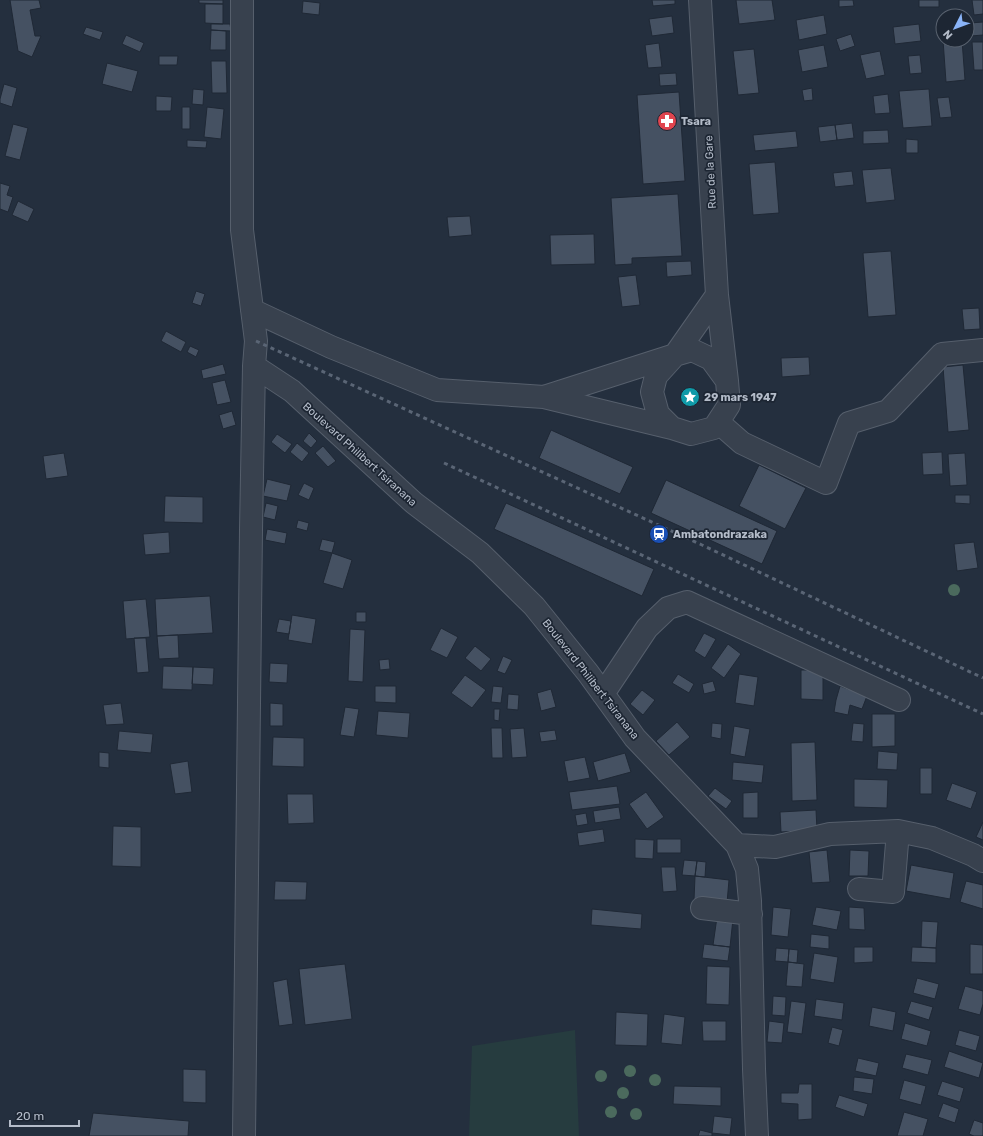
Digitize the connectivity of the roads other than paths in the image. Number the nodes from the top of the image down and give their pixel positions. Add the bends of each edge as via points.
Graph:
1 (242, 0) edge
2 (700, 0) edge
3 (717, 295) junction
4 (252, 310) junction
5 (983, 350) edge
6 (675, 355) junction
7 (254, 366) junction
8 (727, 380) junction
9 (544, 397) junction
10 (718, 422) junction
11 (672, 428) junction
12 (603, 694) junction
13 (899, 700) dead end
14 (898, 830) junction
15 (737, 845) junction
16 (983, 861) edge
17 (859, 889) dead end
18 (702, 908) dead end
19 (751, 914) junction
20 (244, 1136) edge
21 (757, 1136) edge

1 - 4 street via 242,230
2 - 3 street, Rue de la Gare
3 - 6 street
3 - 8 street, Rue de la Gare
4 - 7 street via 256,341
4 - 9 street via 331,347 437,390
5 - 10 street via 942,354 888,411 848,423 826,482 742,443
6 - 8 street via 692,350 711,359
6 - 9 street
6 - 11 street via 656,376 652,392 658,414
7 - 12 street, Boulevard Philibert Tsiranana via 292,391 414,503 480,553 534,606
7 - 20 street
8 - 10 street via 729,405
9 - 11 street
10 - 11 street via 714,428 692,434
12 - 13 street via 647,628 668,608 687,602
12 - 15 street, Boulevard Philibert Tsiranana via 635,738
14 - 15 street via 830,834 775,847
14 - 16 street via 932,838
14 - 17 street via 893,892
15 - 19 street via 747,869
18 - 19 street
19 - 21 street

